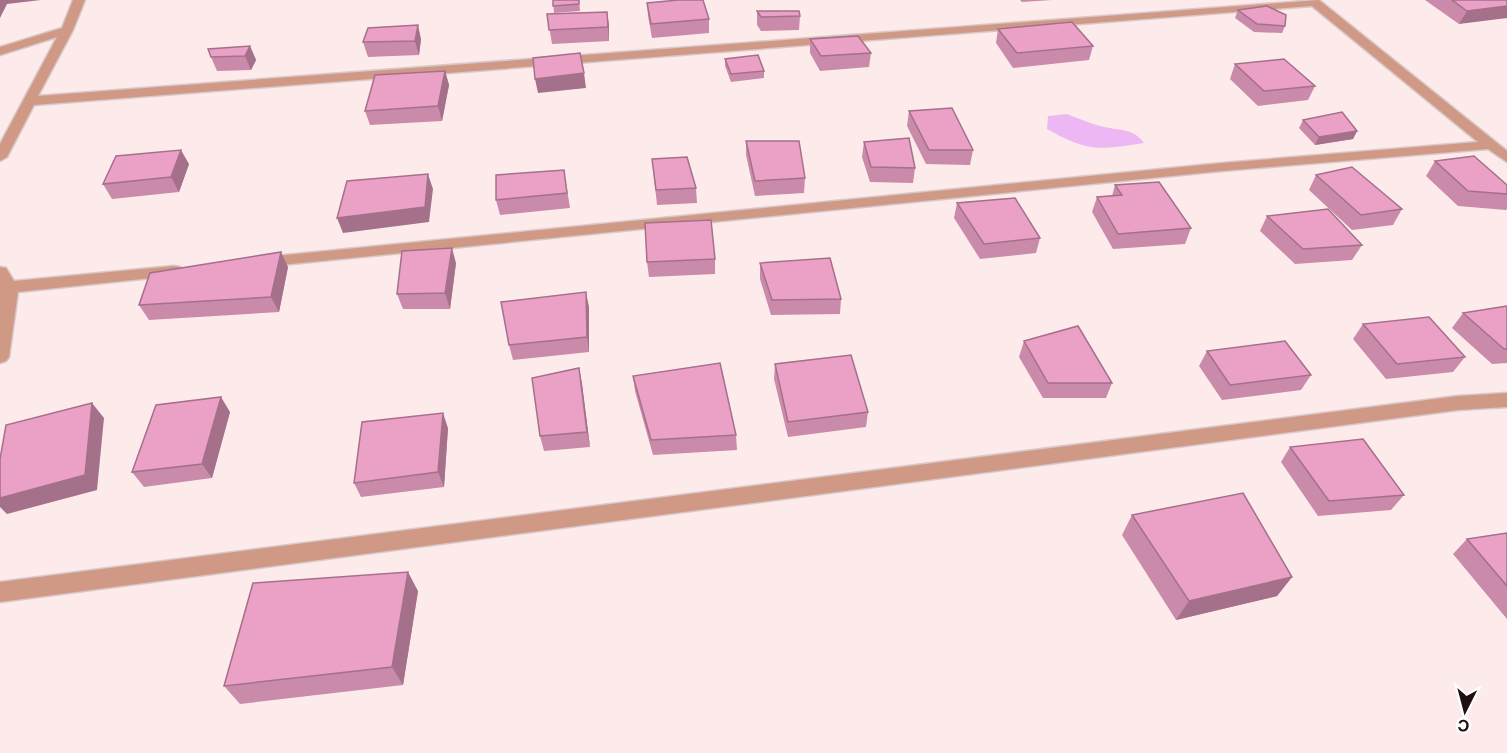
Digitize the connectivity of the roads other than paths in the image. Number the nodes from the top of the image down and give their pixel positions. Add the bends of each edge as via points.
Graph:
1 (79, 0) edge
2 (1314, 1) edge
3 (67, 30) junction
4 (0, 51) edge
5 (31, 100) junction
6 (3, 144) edge
7 (1490, 145) junction
8 (0, 157) edge
9 (1507, 158) edge
10 (246, 264) edge
11 (188, 270) edge
12 (0, 272) edge
13 (10, 287) junction
14 (0, 357) edge
15 (1507, 400) edge
16 (0, 592) edge

1 - 3 street
2 - 5 street
2 - 7 street
3 - 4 street
3 - 5 street
5 - 6 street
6 - 8 street
7 - 9 street
7 - 10 street via 1210,168
11 - 13 street
12 - 13 street
13 - 14 street
15 - 16 street via 1458,403

